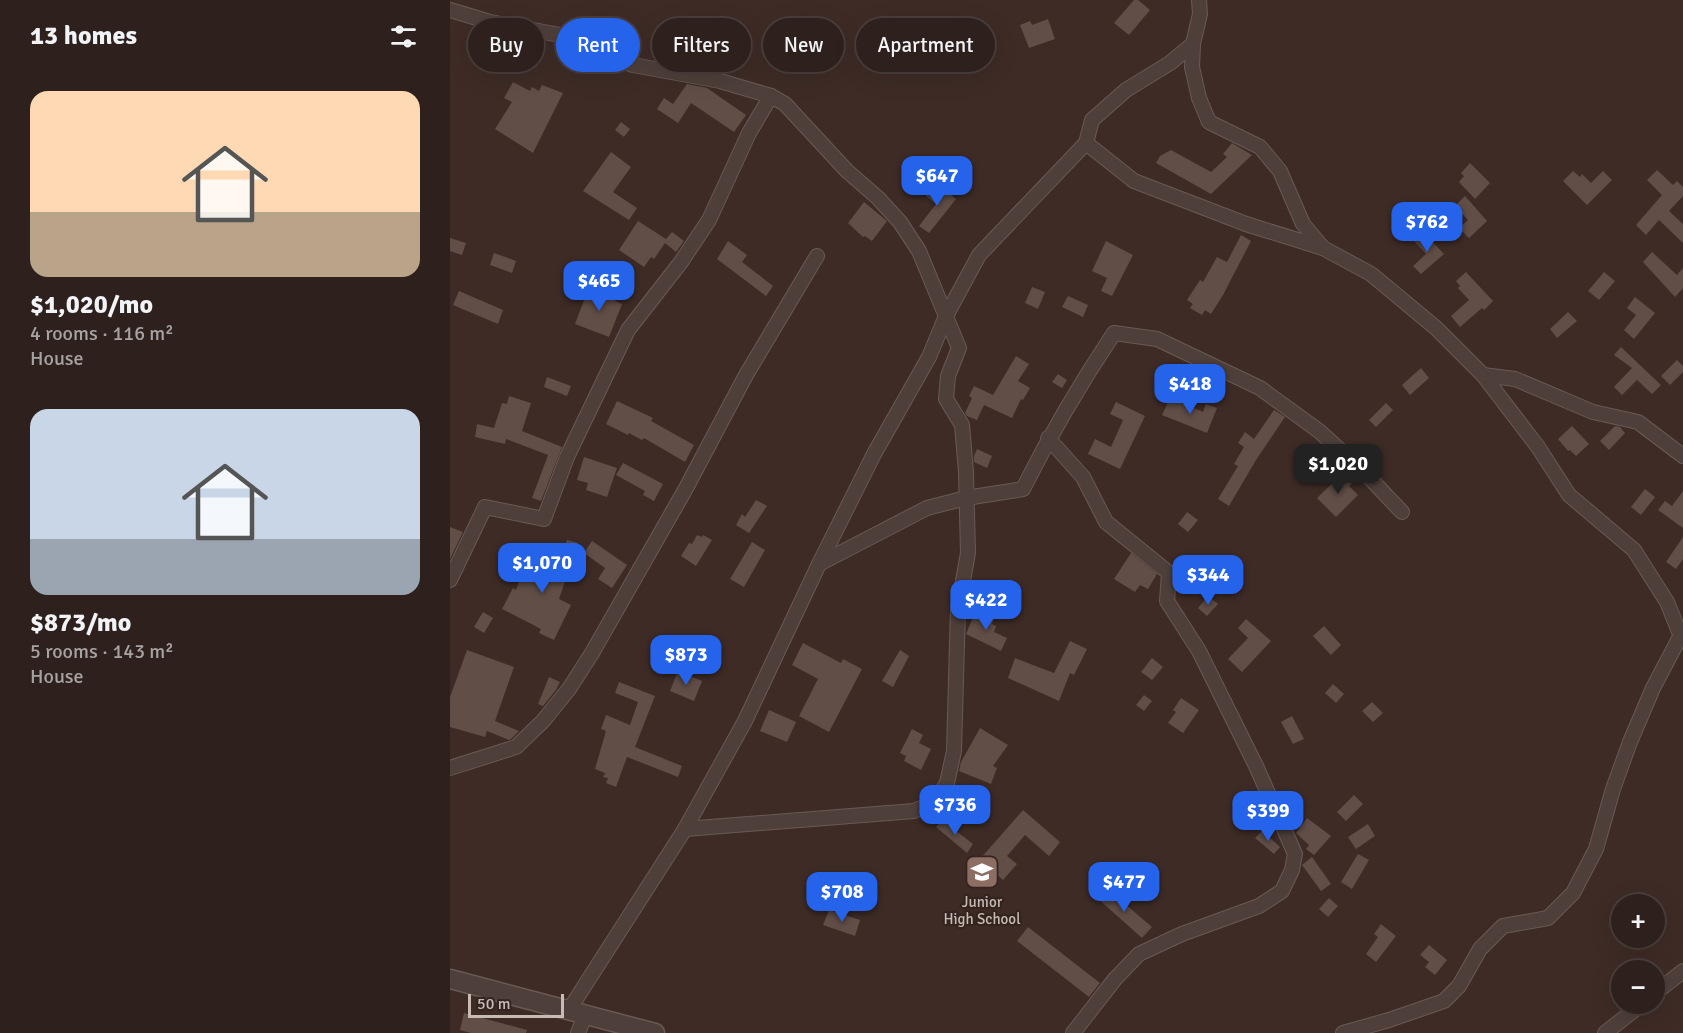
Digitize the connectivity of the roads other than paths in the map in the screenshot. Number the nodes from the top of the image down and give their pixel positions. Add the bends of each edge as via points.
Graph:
1 (1199, 0) edge
2 (450, 10) edge
3 (1193, 44) junction
4 (771, 96) junction
5 (1086, 143) junction
6 (1323, 248) junction
7 (817, 256) dead end
8 (946, 316) junction
9 (1483, 375) junction
10 (1048, 438) junction
11 (1683, 456) edge
12 (966, 498) junction
13 (1402, 512) dead end
14 (819, 564) junction
15 (450, 580) edge
16 (1682, 632) edge
17 (450, 768) edge
18 (685, 829) junction
19 (1683, 971) edge
20 (450, 979) edge
21 (1665, 985) edge
22 (577, 1013) junction
23 (1629, 1014) edge
24 (578, 1033) edge
25 (655, 1033) edge
26 (1073, 1033) edge
27 (1343, 1033) edge
28 (1605, 1033) edge

1 - 3 street
2 - 4 street via 560,35 633,65 720,81
3 - 5 street via 1126,90 1092,120
3 - 6 street via 1192,67 1209,122 1260,147 1280,171 1303,224
4 - 8 street via 785,104 900,222 919,251
4 - 15 street via 749,133 709,220 628,330 567,457 544,519 485,507
5 - 6 street via 1134,181 1246,224
5 - 8 street via 979,255
6 - 9 street via 1371,274 1436,328
7 - 17 street via 569,689 516,747
8 - 12 street via 959,348 948,376 946,399 962,425
8 - 14 street via 929,357 874,454
9 - 11 street via 1515,379 1593,412 1638,422
9 - 16 street via 1569,495 1634,550
10 - 12 street via 1023,489
10 - 13 street via 1114,333 1157,339 1260,388 1319,431
10 - 26 street via 1083,477 1106,522 1168,573 1167,601 1204,662 1295,854 1282,891 1259,906 1182,933 1139,954
12 - 14 street via 927,508
12 - 18 street via 968,553 958,609 954,752 947,783 935,802 914,811
14 - 18 street via 745,722
16 - 27 street via 1630,742 1596,849 1573,893 1548,918 1503,926 1480,949 1459,986 1444,1001
18 - 22 street
19 - 21 street
20 - 22 street
22 - 24 street
22 - 25 street
23 - 28 street

